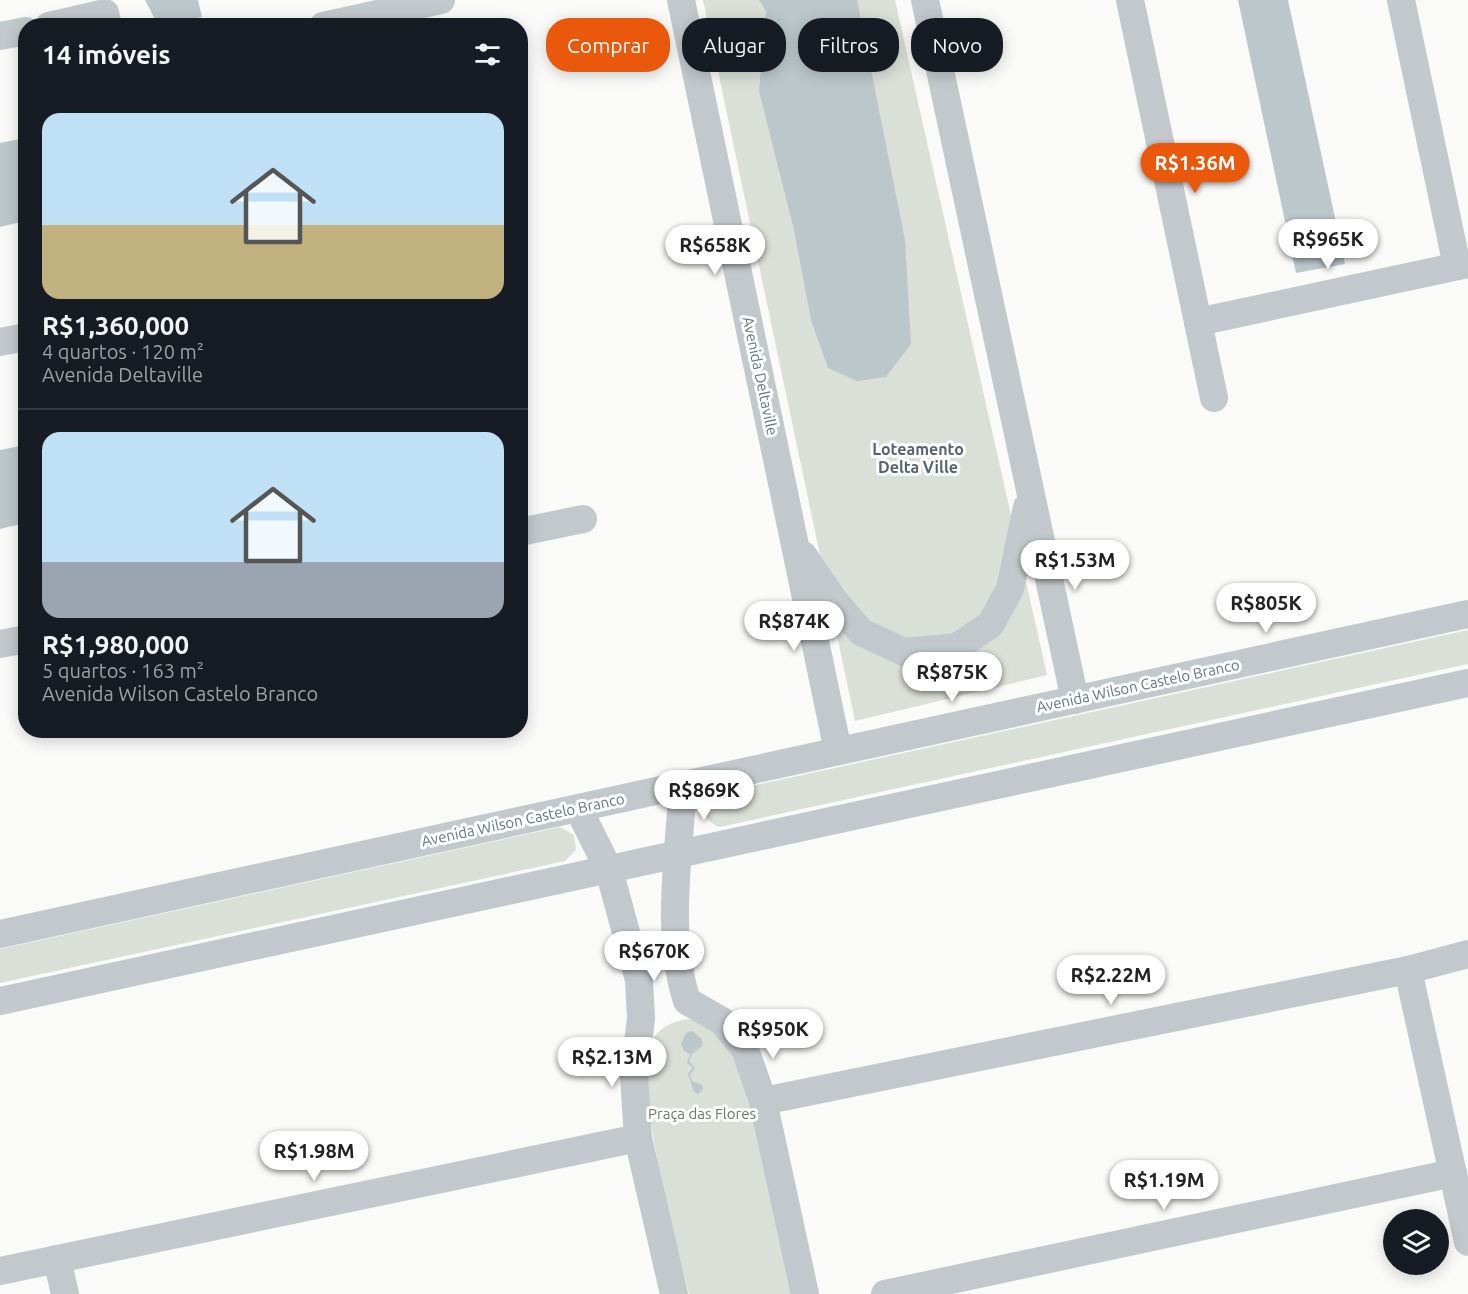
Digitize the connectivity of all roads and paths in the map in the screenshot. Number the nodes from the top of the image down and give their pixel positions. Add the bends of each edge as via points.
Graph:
1 (441, 0) edge
2 (681, 0) edge
3 (925, 0) edge
4 (1130, 0) edge
5 (1401, 0) edge
6 (407, 11) edge
7 (83, 18) edge
8 (106, 18) edge
9 (368, 18) edge
10 (18, 33) edge
11 (0, 36) edge
12 (1462, 265) edge
13 (1197, 322) junction
14 (18, 339) edge
15 (0, 342) edge
16 (1214, 398) dead end
17 (1030, 491) junction
18 (583, 519) dead end
19 (528, 528) edge
20 (795, 543) junction
21 (1468, 614) edge
22 (18, 641) edge
23 (0, 644) edge
24 (1468, 683) edge
25 (1075, 700) junction
26 (838, 751) junction
27 (683, 785) junction
28 (578, 808) junction
29 (679, 854) junction
30 (609, 870) junction
31 (0, 934) edge
32 (1468, 954) edge
33 (1408, 970) junction
34 (0, 1001) edge
35 (687, 1001) junction
36 (642, 1018) junction
37 (763, 1101) junction
38 (638, 1138) junction
39 (1453, 1173) junction
40 (1468, 1242) edge
41 (57, 1259) junction
42 (0, 1271) edge
43 (65, 1294) edge
44 (674, 1294) edge
45 (805, 1294) edge
46 (885, 1294) edge

1 - 6 street
2 - 20 street, Avenida Deltaville
3 - 17 street
4 - 13 street
5 - 12 street
6 - 9 street
7 - 8 street via 105,13
10 - 11 street
12 - 13 street
13 - 16 street
14 - 15 street
17 - 20 street via 1010,589 990,625 957,647 904,652 861,632
17 - 25 street
18 - 19 street
20 - 26 street, Avenida Deltaville
21 - 25 street, Avenida Wilson Castelo Branco
22 - 23 street
24 - 29 street
25 - 26 street, Avenida Wilson Castelo Branco
26 - 27 street, Avenida Wilson Castelo Branco
27 - 28 street, Avenida Wilson Castelo Branco
27 - 29 street
28 - 30 street
28 - 31 street, Avenida Wilson Castelo Branco
29 - 30 street
29 - 35 street via 675,930 679,977
30 - 34 street
30 - 36 street via 639,980
32 - 33 street
33 - 37 street
33 - 39 street
35 - 36 street via 662,1004
35 - 37 street via 722,1021 745,1049
36 - 38 street via 634,1076
37 - 45 street
38 - 41 street
38 - 44 street
39 - 40 street
39 - 46 street
41 - 42 street
41 - 43 street

